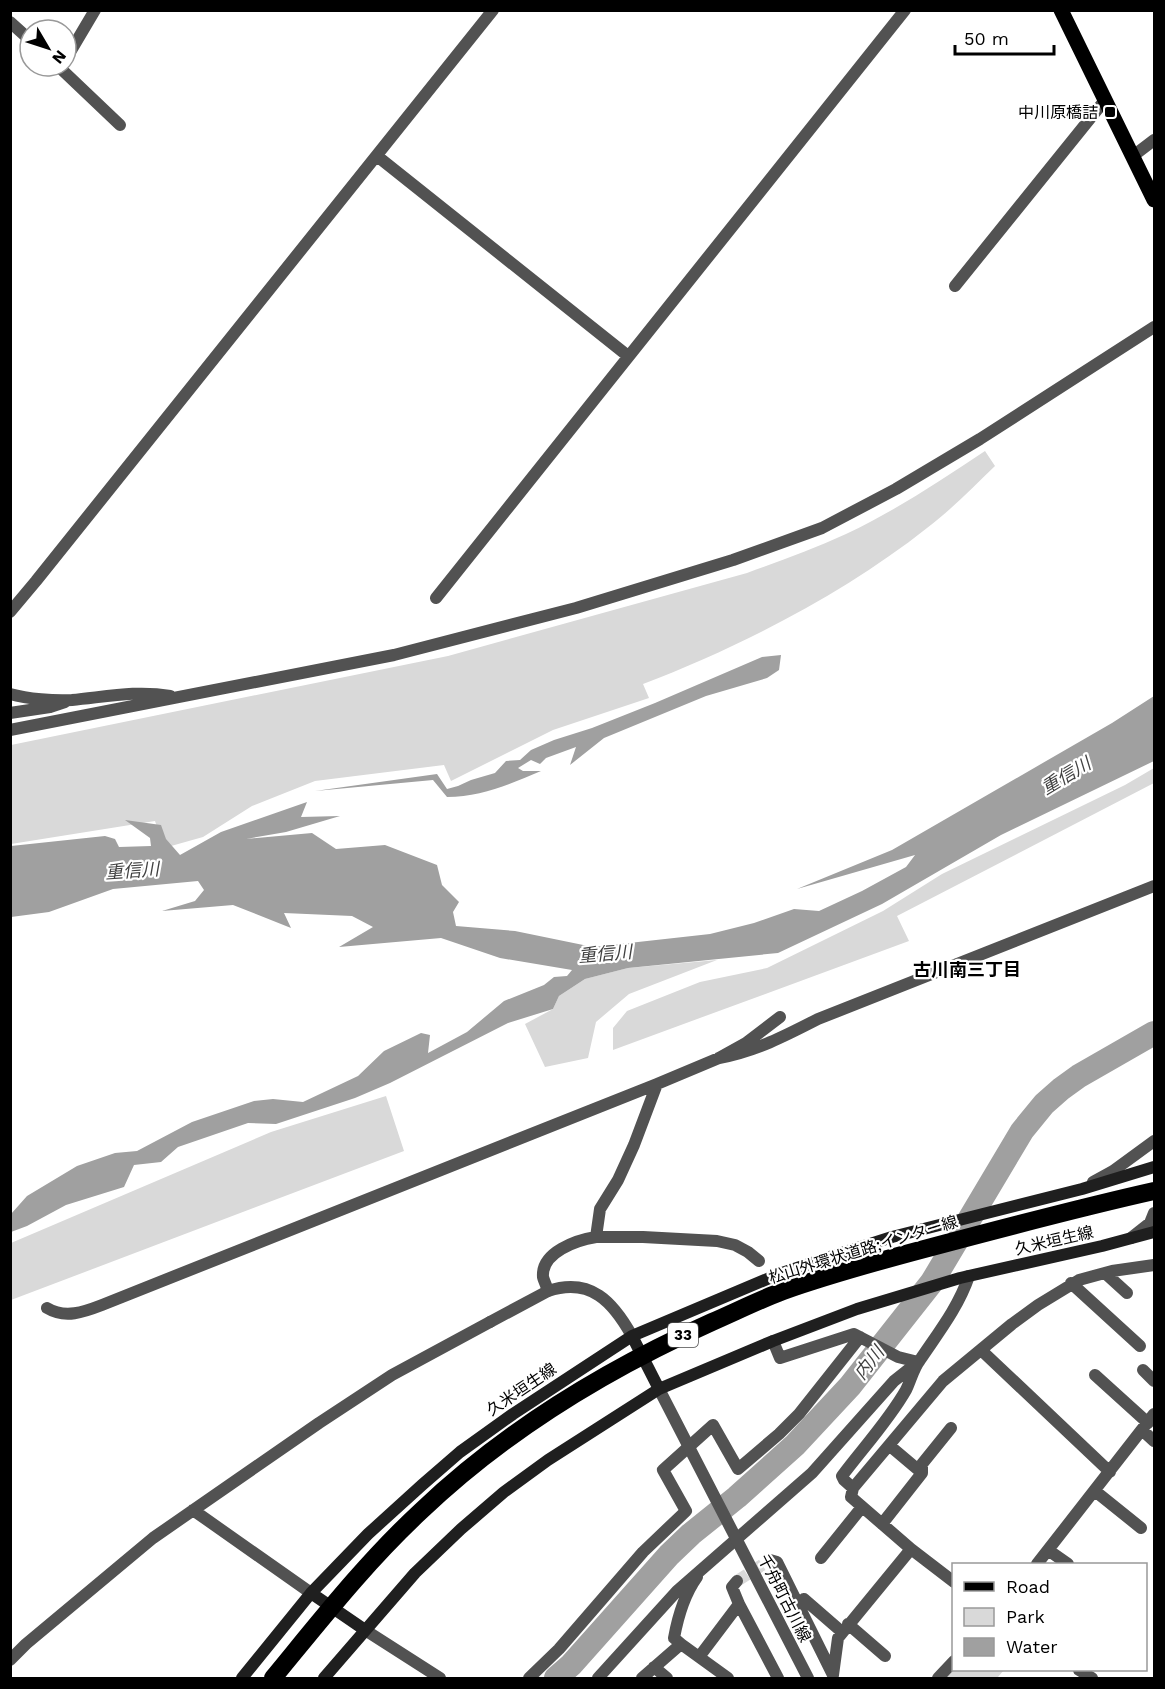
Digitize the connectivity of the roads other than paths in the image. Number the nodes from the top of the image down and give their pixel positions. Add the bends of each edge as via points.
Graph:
1 (14, 10) edge
2 (95, 10) edge
3 (493, 10) edge
4 (905, 10) edge
5 (1060, 10) edge
6 (10, 14) edge
7 (78, 38) edge
8 (75, 78) edge
9 (1105, 100) junction
10 (120, 125) dead end
11 (1155, 140) edge
12 (377, 156) junction
13 (1133, 156) junction
14 (1155, 200) edge
15 (955, 286) dead end
16 (1155, 327) edge
17 (628, 356) junction
18 (436, 598) dead end
19 (10, 612) edge
20 (10, 694) edge
21 (180, 697) junction
22 (69, 700) junction
23 (10, 713) edge
24 (10, 730) edge
25 (1155, 886) edge
26 (780, 1017) dead end
27 (719, 1058) junction
28 (657, 1084) junction
29 (1155, 1141) edge
30 (1155, 1167) edge
31 (1082, 1189) junction
32 (1155, 1191) edge
33 (1155, 1213) edge
34 (1155, 1232) edge
35 (596, 1237) junction
36 (1131, 1238) junction
37 (759, 1261) dead end
38 (1155, 1265) edge
39 (1105, 1273) junction
40 (965, 1277) junction
41 (1071, 1284) junction
42 (548, 1291) junction
43 (1127, 1293) dead end
44 (47, 1308) dead end
45 (632, 1336) junction
46 (862, 1338) junction
47 (773, 1341) junction
48 (1140, 1346) dead end
49 (981, 1350) junction
50 (918, 1362) junction
51 (1143, 1370) dead end
52 (1095, 1375) dead end
53 (1155, 1381) edge
54 (659, 1389) junction
55 (1148, 1422) edge
56 (951, 1428) dead end
57 (1155, 1441) edge
58 (890, 1446) junction
59 (689, 1447) junction
60 (1110, 1472) junction
61 (922, 1473) junction
62 (849, 1485) junction
63 (1095, 1491) junction
64 (862, 1507) junction
65 (193, 1510) junction
66 (882, 1524) junction
67 (1141, 1528) dead end
68 (735, 1536) junction
69 (911, 1549) junction
70 (1048, 1550) junction
71 (821, 1558) dead end
72 (770, 1560) dead end
73 (1038, 1563) edge
74 (1067, 1563) edge
75 (707, 1564) junction
76 (952, 1580) edge
77 (737, 1581) dead end
78 (310, 1593) junction
79 (804, 1599) dead end
80 (739, 1604) junction
81 (845, 1628) junction
82 (365, 1630) junction
83 (303, 1642) junction
84 (681, 1644) junction
85 (885, 1656) dead end
86 (699, 1657) junction
87 (10, 1660) edge
88 (952, 1664) edge
89 (654, 1667) junction
90 (834, 1677) edge
91 (242, 1678) edge
92 (273, 1678) edge
93 (278, 1678) edge
94 (324, 1678) edge
95 (440, 1678) edge
96 (529, 1678) edge
97 (597, 1678) edge
98 (642, 1678) edge
99 (667, 1678) edge
100 (728, 1678) edge
101 (778, 1678) edge
102 (808, 1678) edge
103 (938, 1678) edge

1 - 6 street
2 - 7 street
3 - 12 street
4 - 17 street
5 - 9 main road
8 - 10 street
9 - 13 main road
9 - 15 street
11 - 13 street
12 - 17 street
12 - 19 street
13 - 14 main road
16 - 21 street via 971,444 822,528 733,560 587,604 394,656
17 - 18 street
20 - 22 street
21 - 22 street via 156,693
21 - 24 street
22 - 23 street
25 - 27 street via 818,1019 754,1049
26 - 27 street
27 - 28 street
28 - 35 street via 634,1145 600,1209
28 - 44 street via 102,1305 63,1314
29 - 31 street
30 - 31 main road
31 - 45 main road, 久米垣生線 via 892,1237 779,1274
32 - 83 highway, 松山外環状道路;インター線 / 33 via 1045,1216 793,1288 621,1366 522,1428 429,1503 376,1556
33 - 36 street
34 - 36 main road, 久米垣生線
35 - 37 street via 717,1241 735,1245
35 - 42 street via 560,1249 547,1263 543,1278
36 - 40 main road, 久米垣生線
38 - 39 street
39 - 41 street
39 - 43 street
40 - 47 main road, 久米垣生線 via 857,1309
40 - 50 street via 960,1300
41 - 48 street
41 - 49 street
42 - 45 street via 572,1287 598,1294 621,1317
42 - 65 street via 383,1380
45 - 54 main road
45 - 78 main road, 久米垣生線 via 460,1452 375,1527
46 - 47 street via 854,1334 780,1358
46 - 50 street via 898,1357
46 - 59 street via 799,1414 738,1469 713,1425
47 - 54 main road
49 - 58 street via 943,1381
49 - 60 street
50 - 62 street via 906,1390 842,1476
50 - 68 street via 894,1381 812,1473
51 - 53 street
52 - 55 street
54 - 59 street
54 - 82 main road via 504,1492 415,1573
55 - 57 street
55 - 60 street
56 - 61 street via 922,1464
58 - 61 street
58 - 62 street
59 - 68 street, 千舟町古川線
59 - 96 street via 663,1470 686,1511 643,1552
60 - 63 street
61 - 66 street
62 - 64 street via 851,1497
63 - 67 street
63 - 70 street
64 - 66 street
64 - 71 street
65 - 78 street
65 - 87 street via 103,1578
66 - 69 street
68 - 75 street
68 - 102 street, 千舟町古川線
69 - 76 street
69 - 81 street
70 - 73 street
70 - 74 street
72 - 90 street via 777,1562
75 - 84 street via 694,1581 678,1619 674,1638
75 - 97 street
77 - 80 street via 732,1587
78 - 82 main road
78 - 91 main road, 久米垣生線
79 - 81 street
80 - 86 street
80 - 101 street
81 - 85 street
81 - 90 street via 838,1638
82 - 94 main road
82 - 95 street
83 - 92 highway, 松山外環状道路;インター線 / 33
83 - 93 highway, 松山外環状道路;インター線 / 33
84 - 86 street
84 - 89 street
86 - 100 street
88 - 103 street
89 - 98 street
89 - 99 street

